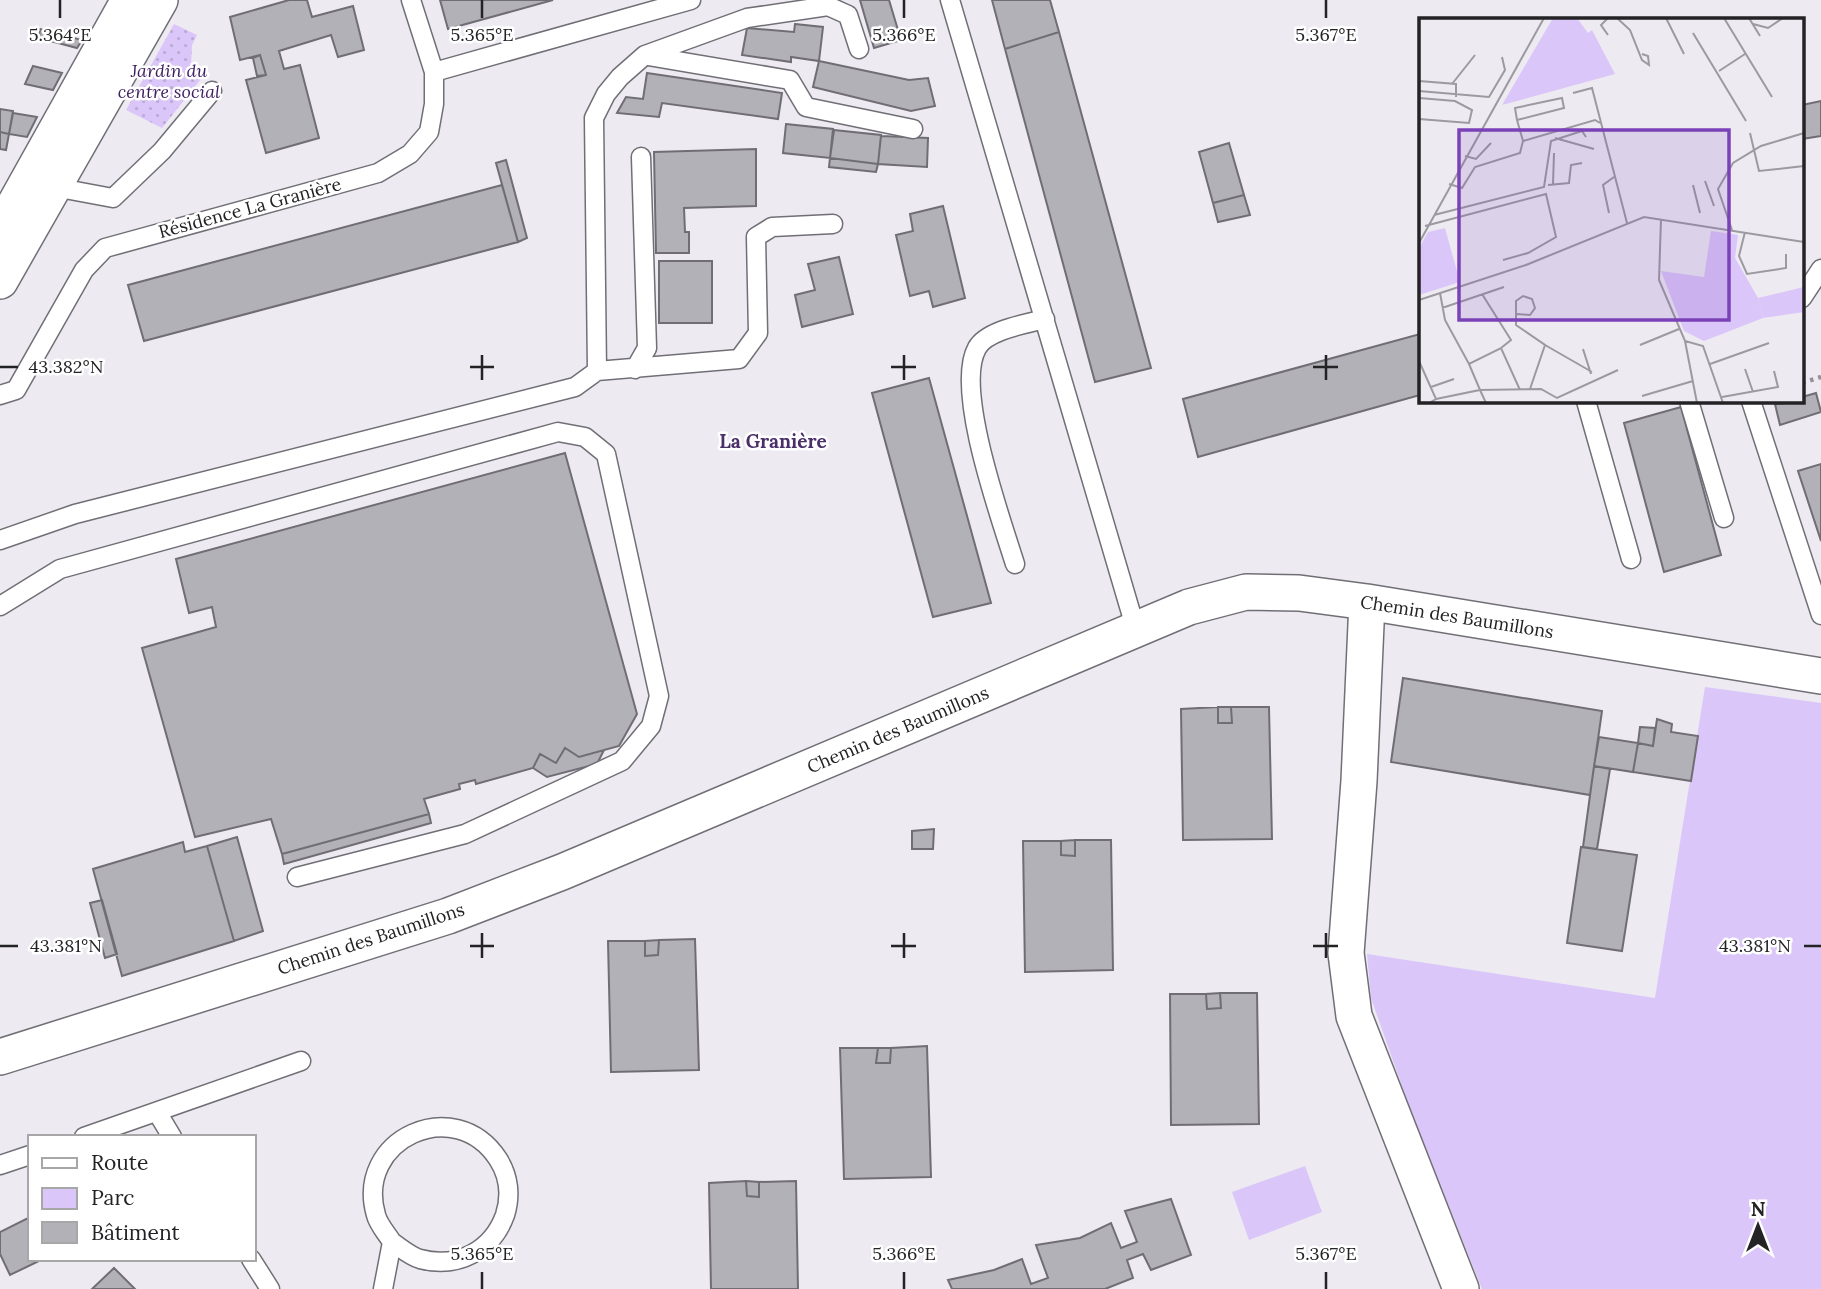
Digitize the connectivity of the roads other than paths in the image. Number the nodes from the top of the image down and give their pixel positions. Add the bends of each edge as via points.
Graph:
1 (129, 0) edge
2 (160, 0) edge
3 (411, 0) edge
4 (691, 0) edge
5 (950, 0) edge
6 (859, 49) dead end
7 (645, 55) junction
8 (434, 72) junction
9 (212, 91) dead end
10 (913, 129) dead end
11 (641, 157) dead end
12 (43, 179) junction
13 (833, 224) dead end
14 (0, 231) edge
15 (1821, 269) edge
16 (0, 281) edge
17 (1804, 295) edge
18 (1045, 319) junction
19 (635, 369) junction
20 (597, 371) junction
21 (0, 395) edge
22 (1586, 402) edge
23 (1689, 402) edge
24 (1751, 402) edge
25 (1724, 518) dead end
26 (0, 540) edge
27 (1631, 559) dead end
28 (1015, 564) dead end
29 (1367, 602) junction
30 (0, 606) edge
31 (1821, 615) edge
32 (1136, 630) junction
33 (1821, 676) edge
34 (298, 877) dead end
35 (0, 1057) edge
36 (301, 1061) dead end
37 (156, 1112) junction
38 (90, 1135) edge
39 (171, 1135) edge
40 (28, 1156) edge
41 (0, 1165) edge
42 (392, 1242) junction
43 (252, 1261) edge
44 (270, 1289) edge
45 (383, 1289) edge
46 (1461, 1289) edge

1 - 12 street
2 - 12 street
3 - 8 lane, Résidence La Granière
4 - 8 lane
5 - 18 lane
6 - 7 lane via 848,15 828,6 747,18
7 - 10 lane via 790,80 806,107
7 - 20 lane via 606,94 594,118
8 - 21 lane, Résidence La Granière via 429,132 410,154 378,173 105,248 83,270 16,390
9 - 12 lane via 162,151 113,198
11 - 19 lane via 647,348
12 - 14 street
12 - 16 street
13 - 19 lane via 772,227 756,237 758,333 739,359
15 - 17 lane
18 - 28 lane via 995,332 977,346 970,370 990,485
18 - 32 lane
19 - 20 lane
20 - 26 lane via 575,387 75,514
22 - 27 lane
23 - 25 lane
24 - 31 lane
29 - 32 street, Chemin des Baumillons via 1246,592 1189,607
29 - 33 street, Chemin des Baumillons
29 - 46 street via 1346,953 1354,1016
30 - 34 lane via 60,569 558,432 585,437 606,454 659,696 651,726 622,761 465,834
32 - 35 street, Chemin des Baumillons via 448,916
36 - 37 lane
37 - 38 lane
37 - 39 lane
40 - 41 lane
42 - 42 lane via 376,1216 373,1186 383,1157 404,1136 433,1126 464,1130 489,1146 506,1171 509,1202 499,1230 478,1252 449,1262 418,1259
42 - 45 lane
43 - 44 lane

